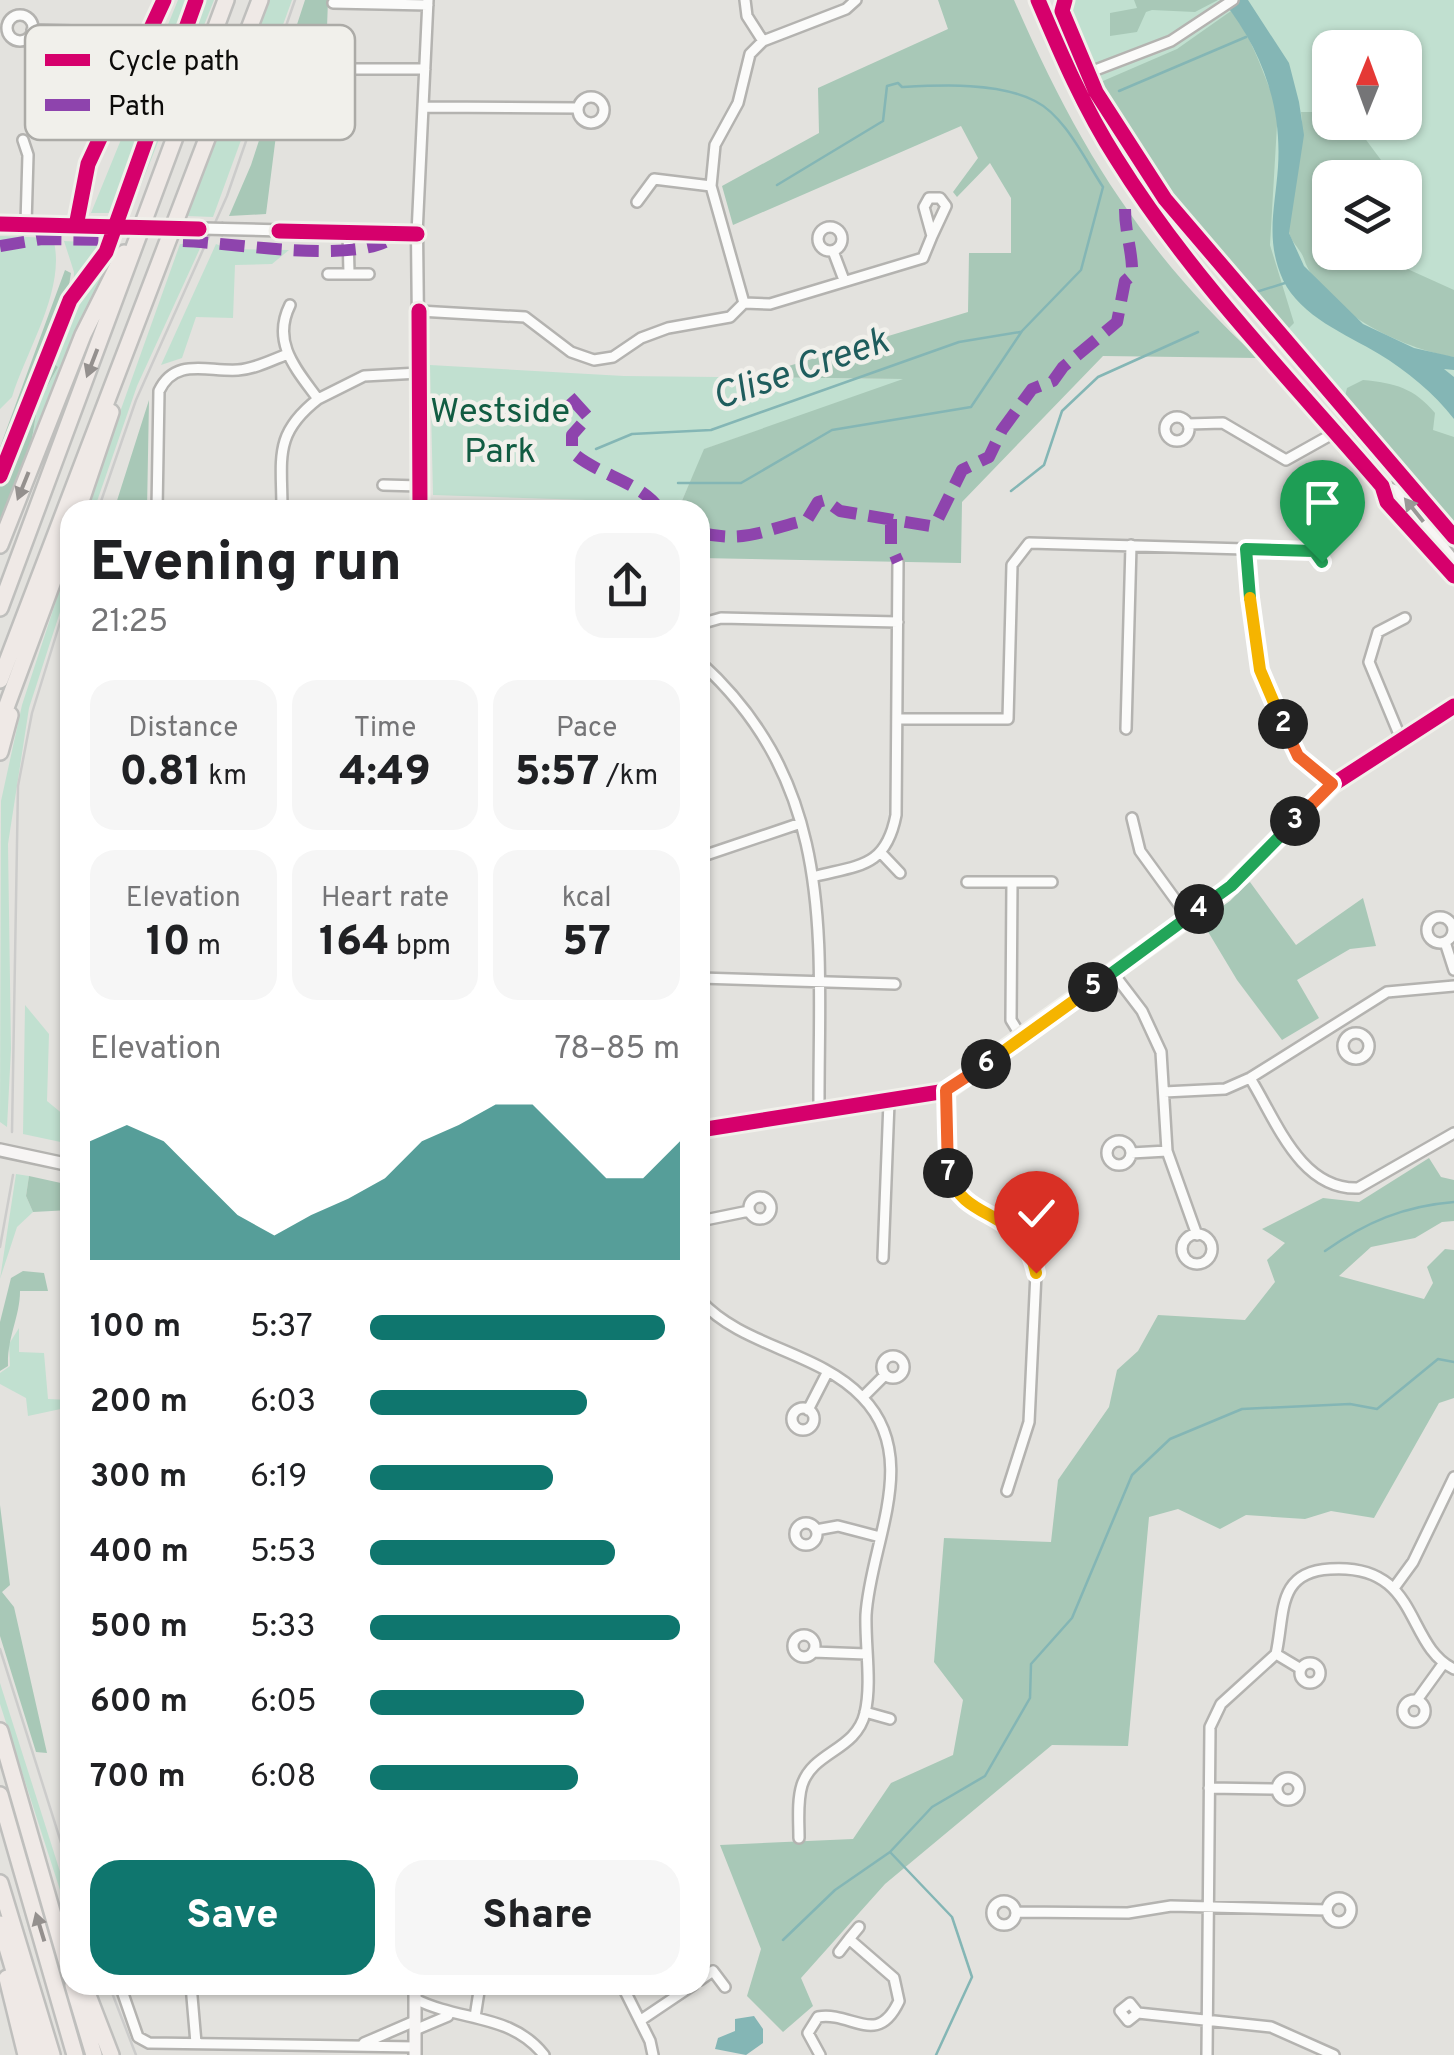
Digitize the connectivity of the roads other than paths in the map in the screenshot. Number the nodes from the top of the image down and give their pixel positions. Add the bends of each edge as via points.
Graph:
1 (164, 0) edge
2 (226, 0) edge
3 (260, 0) edge
4 (745, 0) edge
5 (856, 0) edge
6 (1038, 0) edge
7 (1233, 0) edge
8 (428, 2) edge
9 (333, 3) dead end
10 (155, 25) edge
11 (216, 25) edge
12 (250, 25) edge
13 (763, 41) junction
14 (355, 69) edge
15 (425, 69) junction
16 (1072, 79) junction
17 (425, 107) junction
18 (578, 108) dead end
19 (24, 140) dead end
20 (100, 140) edge
21 (173, 140) edge
22 (207, 140) edge
23 (711, 186) junction
24 (637, 202) dead end
25 (148, 205) junction
26 (0, 224) edge
27 (26, 224) junction
28 (76, 226) junction
29 (348, 232) junction
30 (417, 234) junction
31 (932, 236) dead end
32 (166, 247) junction
33 (834, 251) dead end
34 (328, 274) dead end
35 (348, 274) junction
36 (369, 274) dead end
37 (844, 280) junction
38 (744, 303) junction
39 (290, 305) dead end
40 (419, 311) junction
41 (285, 355) junction
42 (419, 373) junction
43 (318, 399) junction
44 (1188, 424) dead end
45 (1336, 432) junction
46 (383, 486) dead end
47 (420, 486) junction
48 (1382, 486) junction
49 (69, 500) edge
50 (81, 500) edge
51 (157, 500) edge
52 (282, 500) edge
53 (420, 500) edge
54 (60, 523) edge
55 (0, 545) edge
56 (1131, 545) junction
57 (1246, 549) junction
58 (60, 562) edge
59 (898, 562) dead end
60 (1322, 562) dead end
61 (1454, 562) edge
62 (1454, 576) edge
63 (0, 608) edge
64 (1405, 618) dead end
65 (710, 621) edge
66 (898, 622) junction
67 (29, 649) junction
68 (710, 672) edge
69 (0, 680) edge
70 (1454, 706) edge
71 (897, 719) junction
72 (0, 724) edge
73 (1126, 729) dead end
74 (1402, 740) junction
75 (0, 752) edge
76 (1332, 784) junction
77 (1132, 818) dead end
78 (801, 823) junction
79 (710, 854) edge
80 (882, 854) junction
81 (900, 874) dead end
82 (816, 876) junction
83 (968, 882) dead end
84 (1012, 882) junction
85 (1052, 882) dead end
86 (1188, 917) junction
87 (1445, 942) dead end
88 (1454, 970) edge
89 (1112, 973) junction
90 (710, 978) edge
91 (820, 982) junction
92 (895, 984) dead end
93 (1454, 986) edge
94 (1340, 1020) junction
95 (1350, 1034) dead end
96 (1022, 1038) junction
97 (1250, 1078) junction
98 (946, 1090) junction
99 (1164, 1092) junction
100 (890, 1102) junction
101 (820, 1112) junction
102 (710, 1128) edge
103 (1454, 1134) edge
104 (0, 1150) edge
105 (1167, 1152) junction
106 (1131, 1153) dead end
107 (60, 1162) edge
108 (749, 1211) dead end
109 (710, 1219) edge
110 (1197, 1235) dead end
111 (882, 1258) dead end
112 (710, 1311) edge
113 (827, 1373) junction
114 (885, 1375) dead end
115 (864, 1397) junction
116 (808, 1410) dead end
117 (1454, 1477) edge
118 (1007, 1491) dead end
119 (816, 1530) dead end
120 (880, 1537) junction
121 (1394, 1588) junction
122 (813, 1652) dead end
123 (866, 1654) junction
124 (1276, 1654) junction
125 (1443, 1664) junction
126 (1301, 1669) dead end
127 (1454, 1670) edge
128 (1418, 1700) dead end
129 (866, 1712) junction
130 (890, 1719) dead end
131 (0, 1731) edge
132 (1209, 1788) junction
133 (1277, 1789) dead end
134 (0, 1796) edge
135 (799, 1838) dead end
136 (42, 1875) junction
137 (0, 1884) edge
138 (1209, 1907) junction
139 (1327, 1910) dead end
140 (1017, 1912) dead end
141 (60, 1922) edge
142 (0, 1924) edge
143 (860, 1927) dead end
144 (60, 1939) edge
145 (849, 1939) junction
146 (0, 1945) edge
147 (838, 1952) dead end
148 (710, 1967) edge
149 (724, 1987) dead end
150 (76, 1995) edge
151 (88, 1995) edge
152 (124, 1995) edge
153 (192, 1995) edge
154 (416, 1995) edge
155 (478, 1995) edge
156 (627, 1995) edge
157 (677, 1995) edge
158 (416, 2000) junction
159 (1138, 2013) dead end
160 (448, 2016) junction
161 (475, 2017) junction
162 (640, 2020) junction
163 (1208, 2023) junction
164 (415, 2026) junction
165 (196, 2043) junction
166 (341, 2045) junction
167 (415, 2051) edge
168 (26, 2055) edge
169 (39, 2055) edge
170 (52, 2055) edge
171 (75, 2055) edge
172 (94, 2055) edge
173 (112, 2055) edge
174 (544, 2055) edge
175 (653, 2055) edge
176 (820, 2055) edge
177 (1207, 2055) edge
178 (1334, 2055) edge

1 - 10 street
2 - 11 highway
3 - 12 highway
4 - 13 street
5 - 13 street
6 - 16 main road
7 - 16 street via 1171,42
8 - 9 street
8 - 15 street
13 - 23 street via 750,54 738,103 715,145
14 - 15 street
15 - 17 street
16 - 45 main road via 1116,160 1176,245
17 - 18 street
17 - 30 street
19 - 27 street
20 - 28 street
21 - 25 highway
22 - 32 highway
23 - 24 street via 654,179
23 - 38 street
25 -> 55 highway via 83,335
25 -> 63 highway
26 - 27 street
27 - 28 street
28 - 29 street, bridge
29 - 30 street
29 - 35 street
30 - 40 street
31 - 37 street via 923,258
32 - 49 highway
32 - 50 highway
33 - 37 street
34 - 35 street
35 - 36 street
37 - 38 street via 770,304
38 - 40 street via 730,316 668,328 594,360 525,317
39 - 41 street
40 - 42 street
41 - 43 street
41 - 51 street via 250,368 173,371 159,391
42 - 43 street via 364,376
42 - 47 street
43 - 52 street via 296,416 282,442
44 - 45 street via 1223,423 1286,460
45 - 48 main road
46 - 47 street
47 - 53 street
61 -> 48 main road via 1400,494
48 - 62 main road via 1387,502
54 - 69 highway
56 - 57 street
56 - 71 street via 1038,542 1022,548 1012,564 1011,722
56 - 73 street
57 - 60 street via 1314,551
57 - 76 street via 1260,670 1298,756
58 - 67 highway
59 - 66 street
64 - 74 street via 1378,632 1369,662
65 - 66 street
66 - 71 street
67 - 72 highway
67 - 75 highway
68 - 78 street via 768,747
70 - 74 main road
71 - 80 street via 896,815
74 - 76 main road
76 - 86 main road via 1231,886
77 - 86 street via 1140,851
78 - 79 street
78 - 82 street
80 - 81 street
80 - 82 street
82 - 91 street
83 - 84 street
84 - 85 street
84 - 96 street via 1011,1020
86 - 89 main road
87 - 88 street
89 - 96 main road
89 - 99 street via 1155,1033
90 - 91 street
91 - 92 street
91 - 101 street
93 - 94 street via 1387,992
94 - 95 street
94 - 97 street
96 - 98 main road
97 - 99 street via 1225,1088
97 - 103 street via 1312,1175 1341,1188 1358,1188
98 - 100 main road
98 - 118 street via 952,1186 1016,1229 1032,1251 1036,1273 1029,1422
99 - 105 street
100 - 101 main road
100 - 111 street
101 - 102 main road
104 - 107 main road
105 - 106 street
105 - 110 street
108 - 109 street
112 - 113 street
113 - 115 street
113 - 116 street
114 - 115 street
115 - 120 street via 891,1464 891,1499
117 - 121 street
119 - 120 street via 838,1526
120 - 123 street
121 - 124 street via 1355,1570 1299,1576 1284,1595
121 - 125 street
122 - 123 street
123 - 129 street
124 - 126 street
124 - 132 street via 1214,1714
125 - 127 street
125 - 128 street
129 - 130 street
129 - 135 street via 852,1740 806,1776
131 - 136 highway
132 - 133 street
132 - 138 street
171 -> 134 highway
136 - 141 highway
136 - 144 highway
137 - 170 highway
138 - 139 street
138 - 140 street
138 - 163 street
142 - 169 highway
143 - 145 street
145 - 147 street
145 - 176 street via 894,1978 899,2001 871,2028 818,2016 808,2033
146 - 168 highway
148 - 149 street
150 - 172 highway
151 - 173 highway
152 - 165 street via 142,2041
153 - 165 street
154 - 158 main road
155 - 161 street
156 - 162 street
157 - 162 street
158 - 160 street
158 - 164 main road
159 - 163 street
160 - 161 street
160 - 164 street
161 - 174 street via 528,2035
162 - 175 street
163 - 177 street
163 - 178 street via 1272,2026
164 - 166 street
164 - 167 main road
165 - 166 street
166 - 167 street

